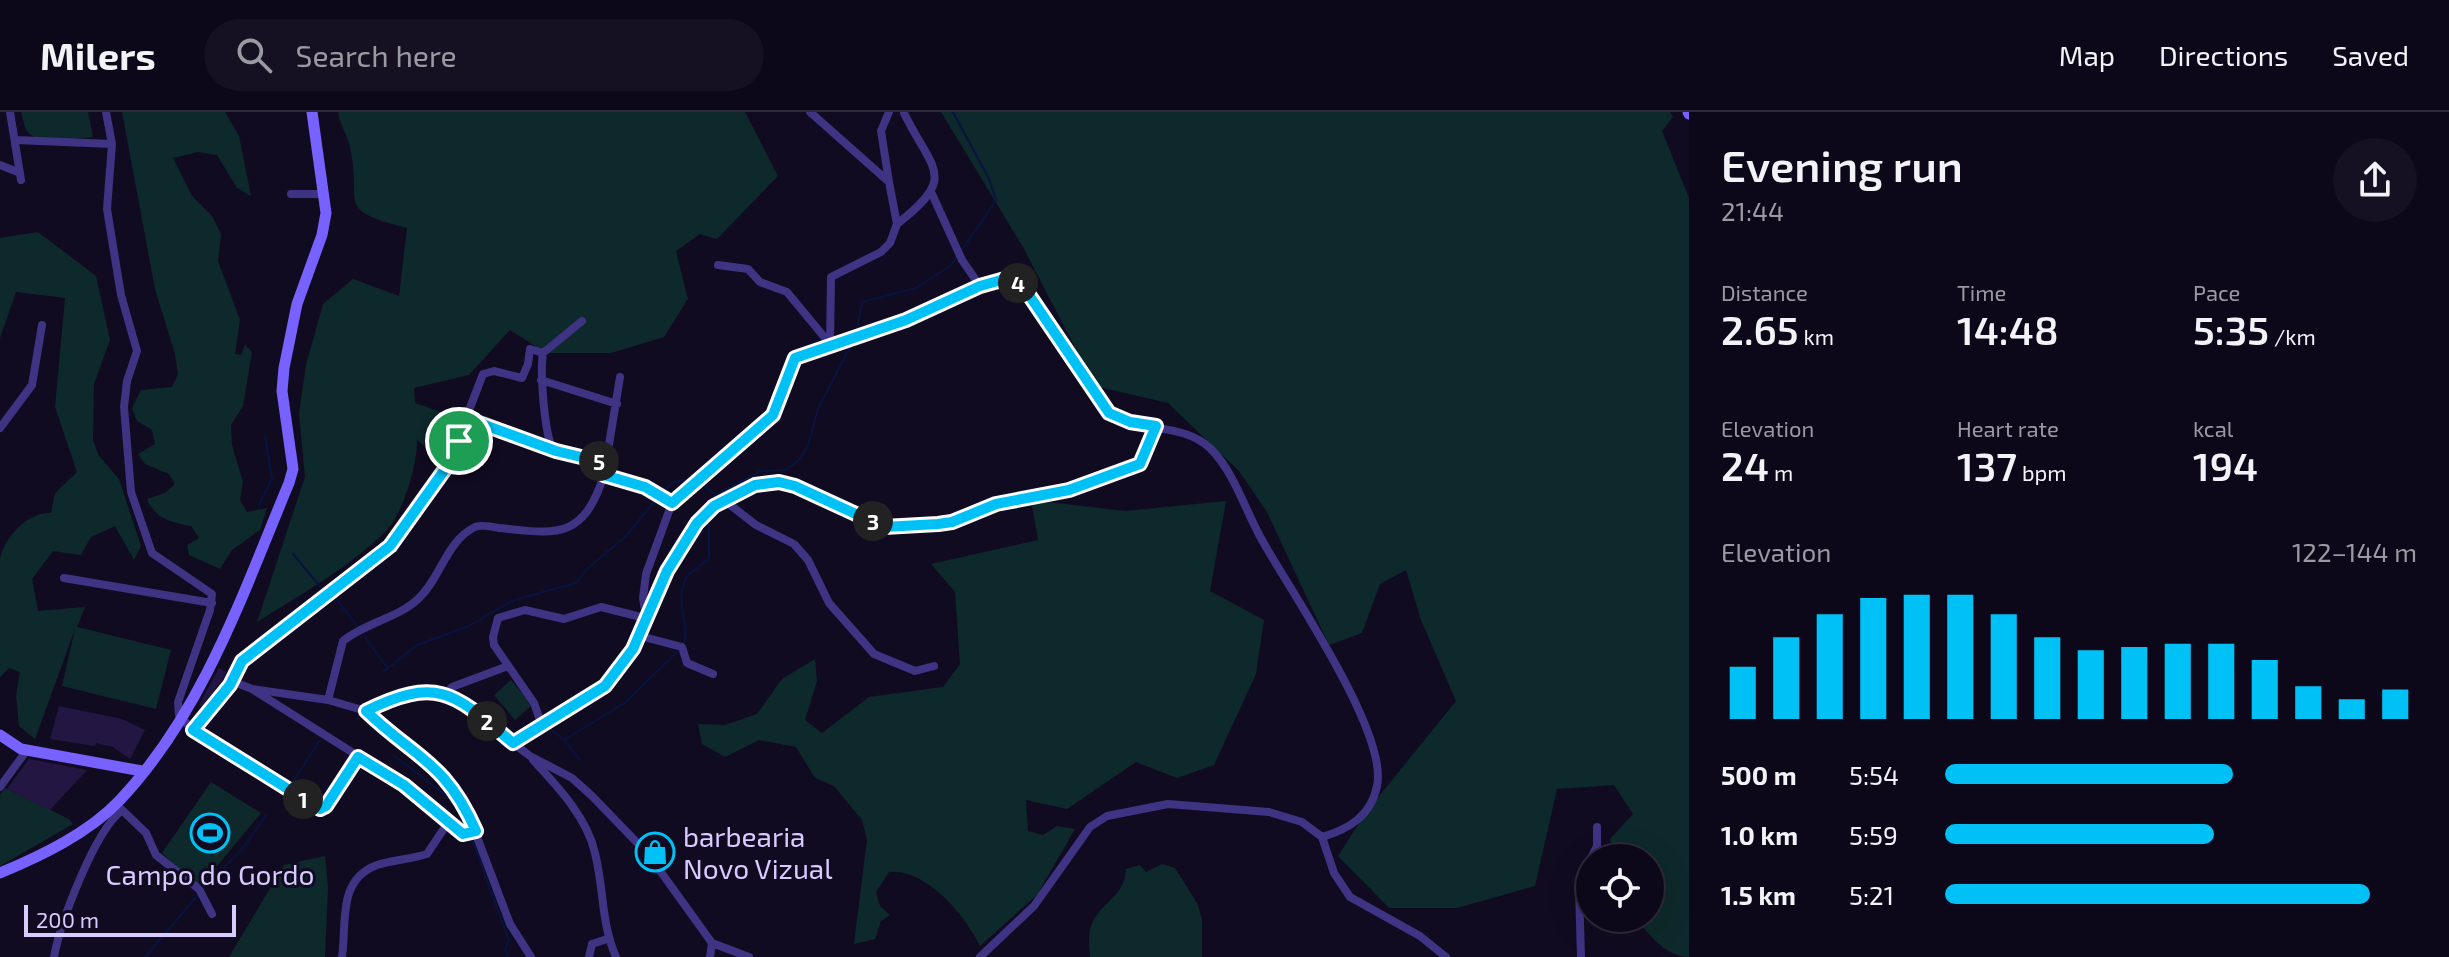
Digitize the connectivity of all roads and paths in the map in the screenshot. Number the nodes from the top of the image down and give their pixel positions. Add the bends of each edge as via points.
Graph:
1 (10, 112) edge
2 (106, 112) edge
3 (312, 112) edge
4 (810, 112) edge
5 (889, 112) edge
6 (904, 113) edge
7 (15, 140) junction
8 (112, 144) junction
9 (0, 165) edge
10 (889, 182) junction
11 (291, 194) dead end
12 (323, 194) junction
13 (932, 194) junction
14 (897, 224) junction
15 (718, 265) dead end
16 (980, 286) junction
17 (582, 321) dead end
18 (42, 325) dead end
19 (830, 345) junction
20 (543, 353) junction
21 (620, 377) dead end
22 (541, 380) junction
23 (617, 404) junction
24 (468, 419) junction
25 (1156, 426) junction
26 (0, 428) edge
27 (553, 450) junction
28 (606, 463) junction
29 (604, 475) junction
30 (725, 501) junction
31 (672, 503) junction
32 (64, 578) dead end
33 (212, 603) junction
34 (645, 617) junction
35 (640, 636) junction
36 (508, 666) junction
37 (934, 666) dead end
38 (713, 674) dead end
39 (232, 681) junction
40 (258, 691) junction
41 (446, 693) junction
42 (328, 700) junction
43 (366, 711) junction
44 (541, 723) junction
45 (188, 726) junction
46 (0, 735) edge
47 (513, 743) junction
48 (27, 750) junction
49 (530, 756) junction
50 (358, 757) junction
51 (142, 771) junction
52 (0, 787) edge
53 (120, 806) junction
54 (449, 821) junction
55 (1597, 827) dead end
56 (476, 831) junction
57 (1322, 837) junction
58 (1597, 844) edge
59 (0, 873) edge
60 (212, 914) dead end
61 (1580, 932) edge
62 (607, 939) junction
63 (712, 943) junction
64 (54, 957) edge
65 (342, 957) edge
66 (531, 957) edge
67 (589, 957) edge
68 (616, 957) edge
69 (710, 957) edge
70 (749, 957) edge
71 (980, 957) edge
72 (1446, 957) edge
73 (1581, 957) edge

1 - 7 street
2 - 8 street
3 - 12 main road
4 - 10 street
5 - 10 street via 881,131
6 - 13 street via 931,161
7 - 8 street
7 - 9 street via 20,176
8 - 33 street via 107,209 121,295 137,351 124,407 131,492 152,553 207,587
10 - 14 street
11 - 12 street
12 - 45 main road via 322,235 297,304 282,379 293,469
13 - 14 street
13 - 16 street
14 - 19 street via 881,252 831,277
15 - 19 street via 748,269 760,282 787,292
16 - 19 street via 920,314
16 - 25 street via 1005,279 1021,285 1109,413
17 - 20 street
18 - 26 street via 32,385
19 - 31 street via 795,358 773,415
20 - 22 street
20 - 24 street via 530,349 522,378 494,371 483,374
21 - 23 street
22 - 23 street
22 - 27 street
23 - 28 street
24 - 27 street
24 - 39 street via 448,465 390,546 242,661
25 - 30 street via 1136,467 1061,492 979,509 952,522 884,527 821,495 779,482 764,482
25 - 57 street via 1191,436 1220,462 1314,622 1362,722 1376,763 1377,788 1356,823
27 - 28 street
28 - 29 street
29 - 31 street via 645,487
29 - 42 street via 583,515 561,531 473,528 451,549 419,599 343,641
30 - 34 street via 706,511 683,543
30 - 37 street via 794,544 829,603 874,654 915,671
31 - 34 street via 646,574
32 - 33 street
33 - 45 street via 178,702
34 - 35 street
34 - 36 street via 601,607 564,619 528,610 501,616 493,641
35 - 38 street via 682,647 687,663
35 - 44 street via 605,686
36 - 41 street
36 - 44 street
39 - 40 street
39 - 45 street
40 - 42 street
40 - 50 street
41 - 43 street via 399,695
41 - 47 street
42 - 43 street
43 - 56 street via 448,779
44 - 47 street
45 - 50 street via 320,809
45 - 51 main road
46 - 48 main road
47 - 49 street
48 - 51 main road
48 - 52 street
49 - 62 street via 568,801 591,842
49 - 63 street via 592,796 648,854
50 - 54 street
51 - 53 main road
53 - 59 main road
53 - 60 street via 148,836 156,855 201,891
53 - 64 street via 63,916
54 - 56 street via 463,834
54 - 65 street via 427,854 380,864 357,877 346,900
55 - 58 street
56 - 66 street via 510,924
57 - 71 street via 1281,814 1201,805 1151,806 1107,816 1084,834 1034,906
57 - 72 street via 1334,873 1350,897 1420,936
61 - 73 street
62 - 67 street via 592,944
62 - 68 street
63 - 69 street
63 - 70 street

